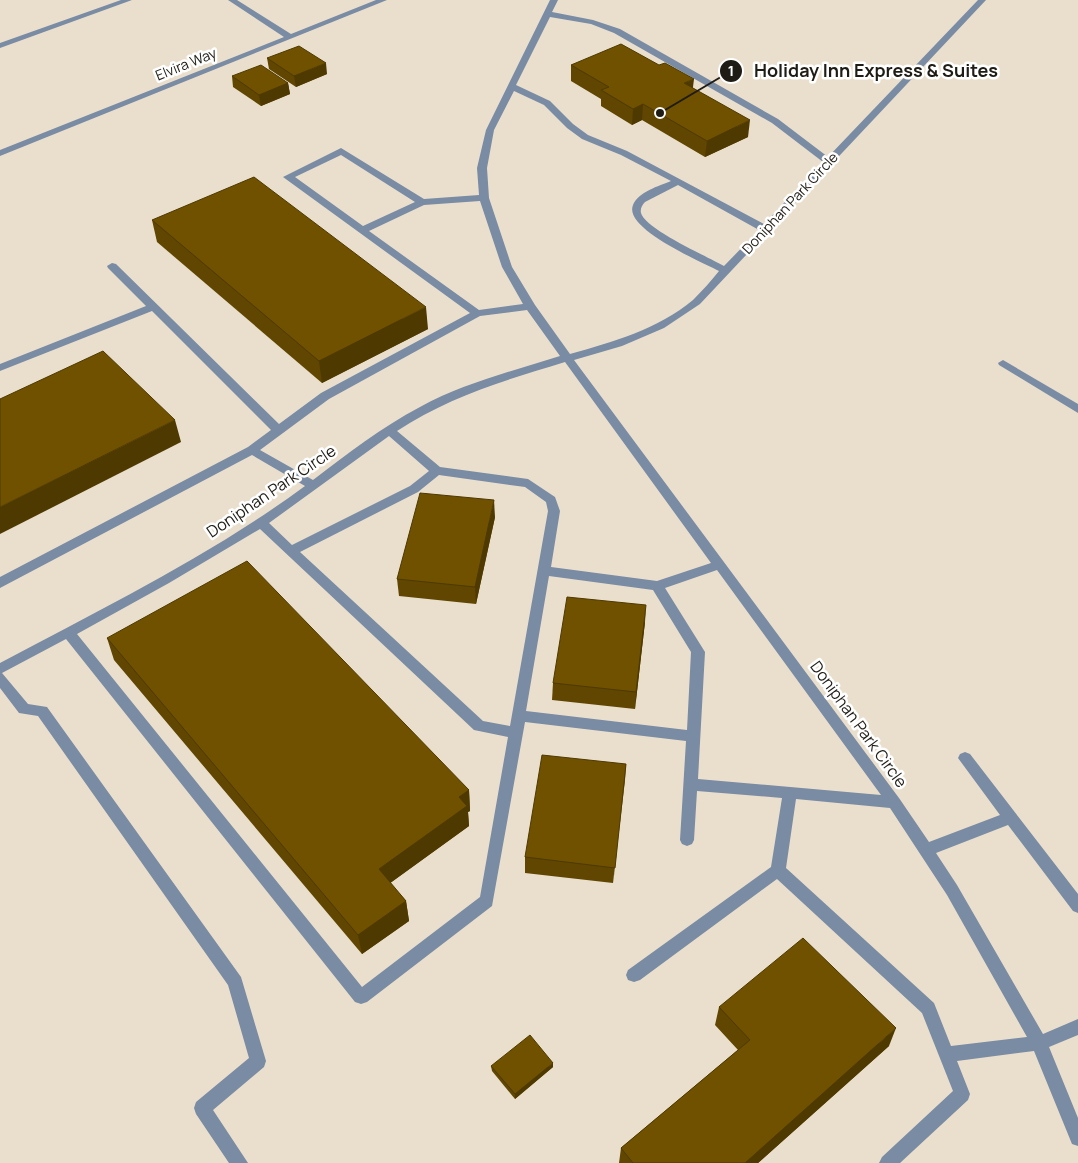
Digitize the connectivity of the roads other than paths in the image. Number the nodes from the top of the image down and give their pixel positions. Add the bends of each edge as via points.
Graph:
1 (128, 0) edge
2 (232, 0) edge
3 (383, 0) edge
4 (554, 0) edge
5 (982, 0) edge
6 (547, 14) junction
7 (290, 37) junction
8 (0, 46) edge
9 (511, 86) junction
10 (0, 153) edge
11 (829, 162) junction
12 (678, 181) junction
13 (484, 198) junction
14 (422, 202) junction
15 (765, 229) junction
16 (362, 230) junction
17 (112, 266) dead end
18 (726, 271) junction
19 (530, 306) junction
20 (153, 307) junction
21 (477, 312) junction
22 (567, 358) junction
23 (1002, 363) dead end
24 (0, 368) edge
25 (1078, 410) edge
26 (279, 431) junction
27 (390, 431) junction
28 (252, 450) junction
29 (437, 471) junction
30 (314, 486) junction
31 (261, 523) junction
32 (290, 551) junction
33 (719, 564) junction
34 (543, 571) junction
35 (0, 583) edge
36 (657, 586) junction
37 (68, 632) junction
38 (0, 669) edge
39 (0, 678) edge
40 (519, 716) junction
41 (516, 733) junction
42 (693, 736) junction
43 (965, 758) dead end
44 (690, 784) junction
45 (790, 793) junction
46 (894, 802) junction
47 (1010, 818) junction
48 (687, 840) dead end
49 (926, 850) junction
50 (778, 870) junction
51 (1078, 906) edge
52 (634, 975) dead end
53 (1078, 1027) edge
54 (1039, 1043) junction
55 (947, 1054) junction
56 (1078, 1138) edge
57 (239, 1163) edge
58 (888, 1163) edge

1 - 8 street
2 - 7 street
3 - 7 street, Elvira Way
4 - 6 street, Doniphan Park Circle
5 - 11 street, Doniphan Park Circle
6 - 9 street, Doniphan Park Circle
6 - 11 street via 593,22 617,31 775,121
7 - 10 street, Elvira Way
9 - 12 street via 547,103 584,137
9 - 13 street, Doniphan Park Circle via 490,130 482,168
11 - 15 street, Doniphan Park Circle
12 - 15 street
12 - 18 street via 642,200 636,206 636,214 651,231
13 - 14 street
13 - 19 street, Doniphan Park Circle via 507,268
14 - 16 street
14 - 16 street via 340,151 288,177
15 - 18 street, Doniphan Park Circle
16 - 21 street
17 - 20 street
18 - 22 street, Doniphan Park Circle via 696,302 660,326 618,344
19 - 21 street
19 - 22 street, Doniphan Park Circle
20 - 24 street
20 - 26 street
21 - 26 street via 324,396
22 - 27 street, Doniphan Park Circle via 449,396
22 - 33 street, Doniphan Park Circle
23 - 25 street
26 - 28 street
27 - 29 street
27 - 30 street, Doniphan Park Circle
28 - 30 street
28 - 35 street
29 - 32 street via 414,489
29 - 34 street via 528,483 551,500 554,511
30 - 31 street, Doniphan Park Circle
31 - 32 street
31 - 37 street, Doniphan Park Circle
32 - 41 street via 479,726
33 - 36 street
33 - 46 street, Doniphan Park Circle
34 - 36 street
34 - 40 street
36 - 42 street via 698,652
37 - 38 street, Doniphan Park Circle
37 - 41 street via 361,997 487,901
39 - 57 street via 24,709 42,712 235,982 258,1061 202,1108
40 - 41 street
40 - 42 street
42 - 44 street
43 - 47 street
44 - 45 street
44 - 48 street
45 - 46 street
45 - 50 street
46 - 49 street, Doniphan Park Circle
47 - 49 street
47 - 51 street
49 - 54 street, Doniphan Park Circle
50 - 52 street
50 - 55 street via 928,1008
53 - 54 street
54 - 55 street
54 - 56 street, Doniphan Park Circle
55 - 58 street via 962,1094

